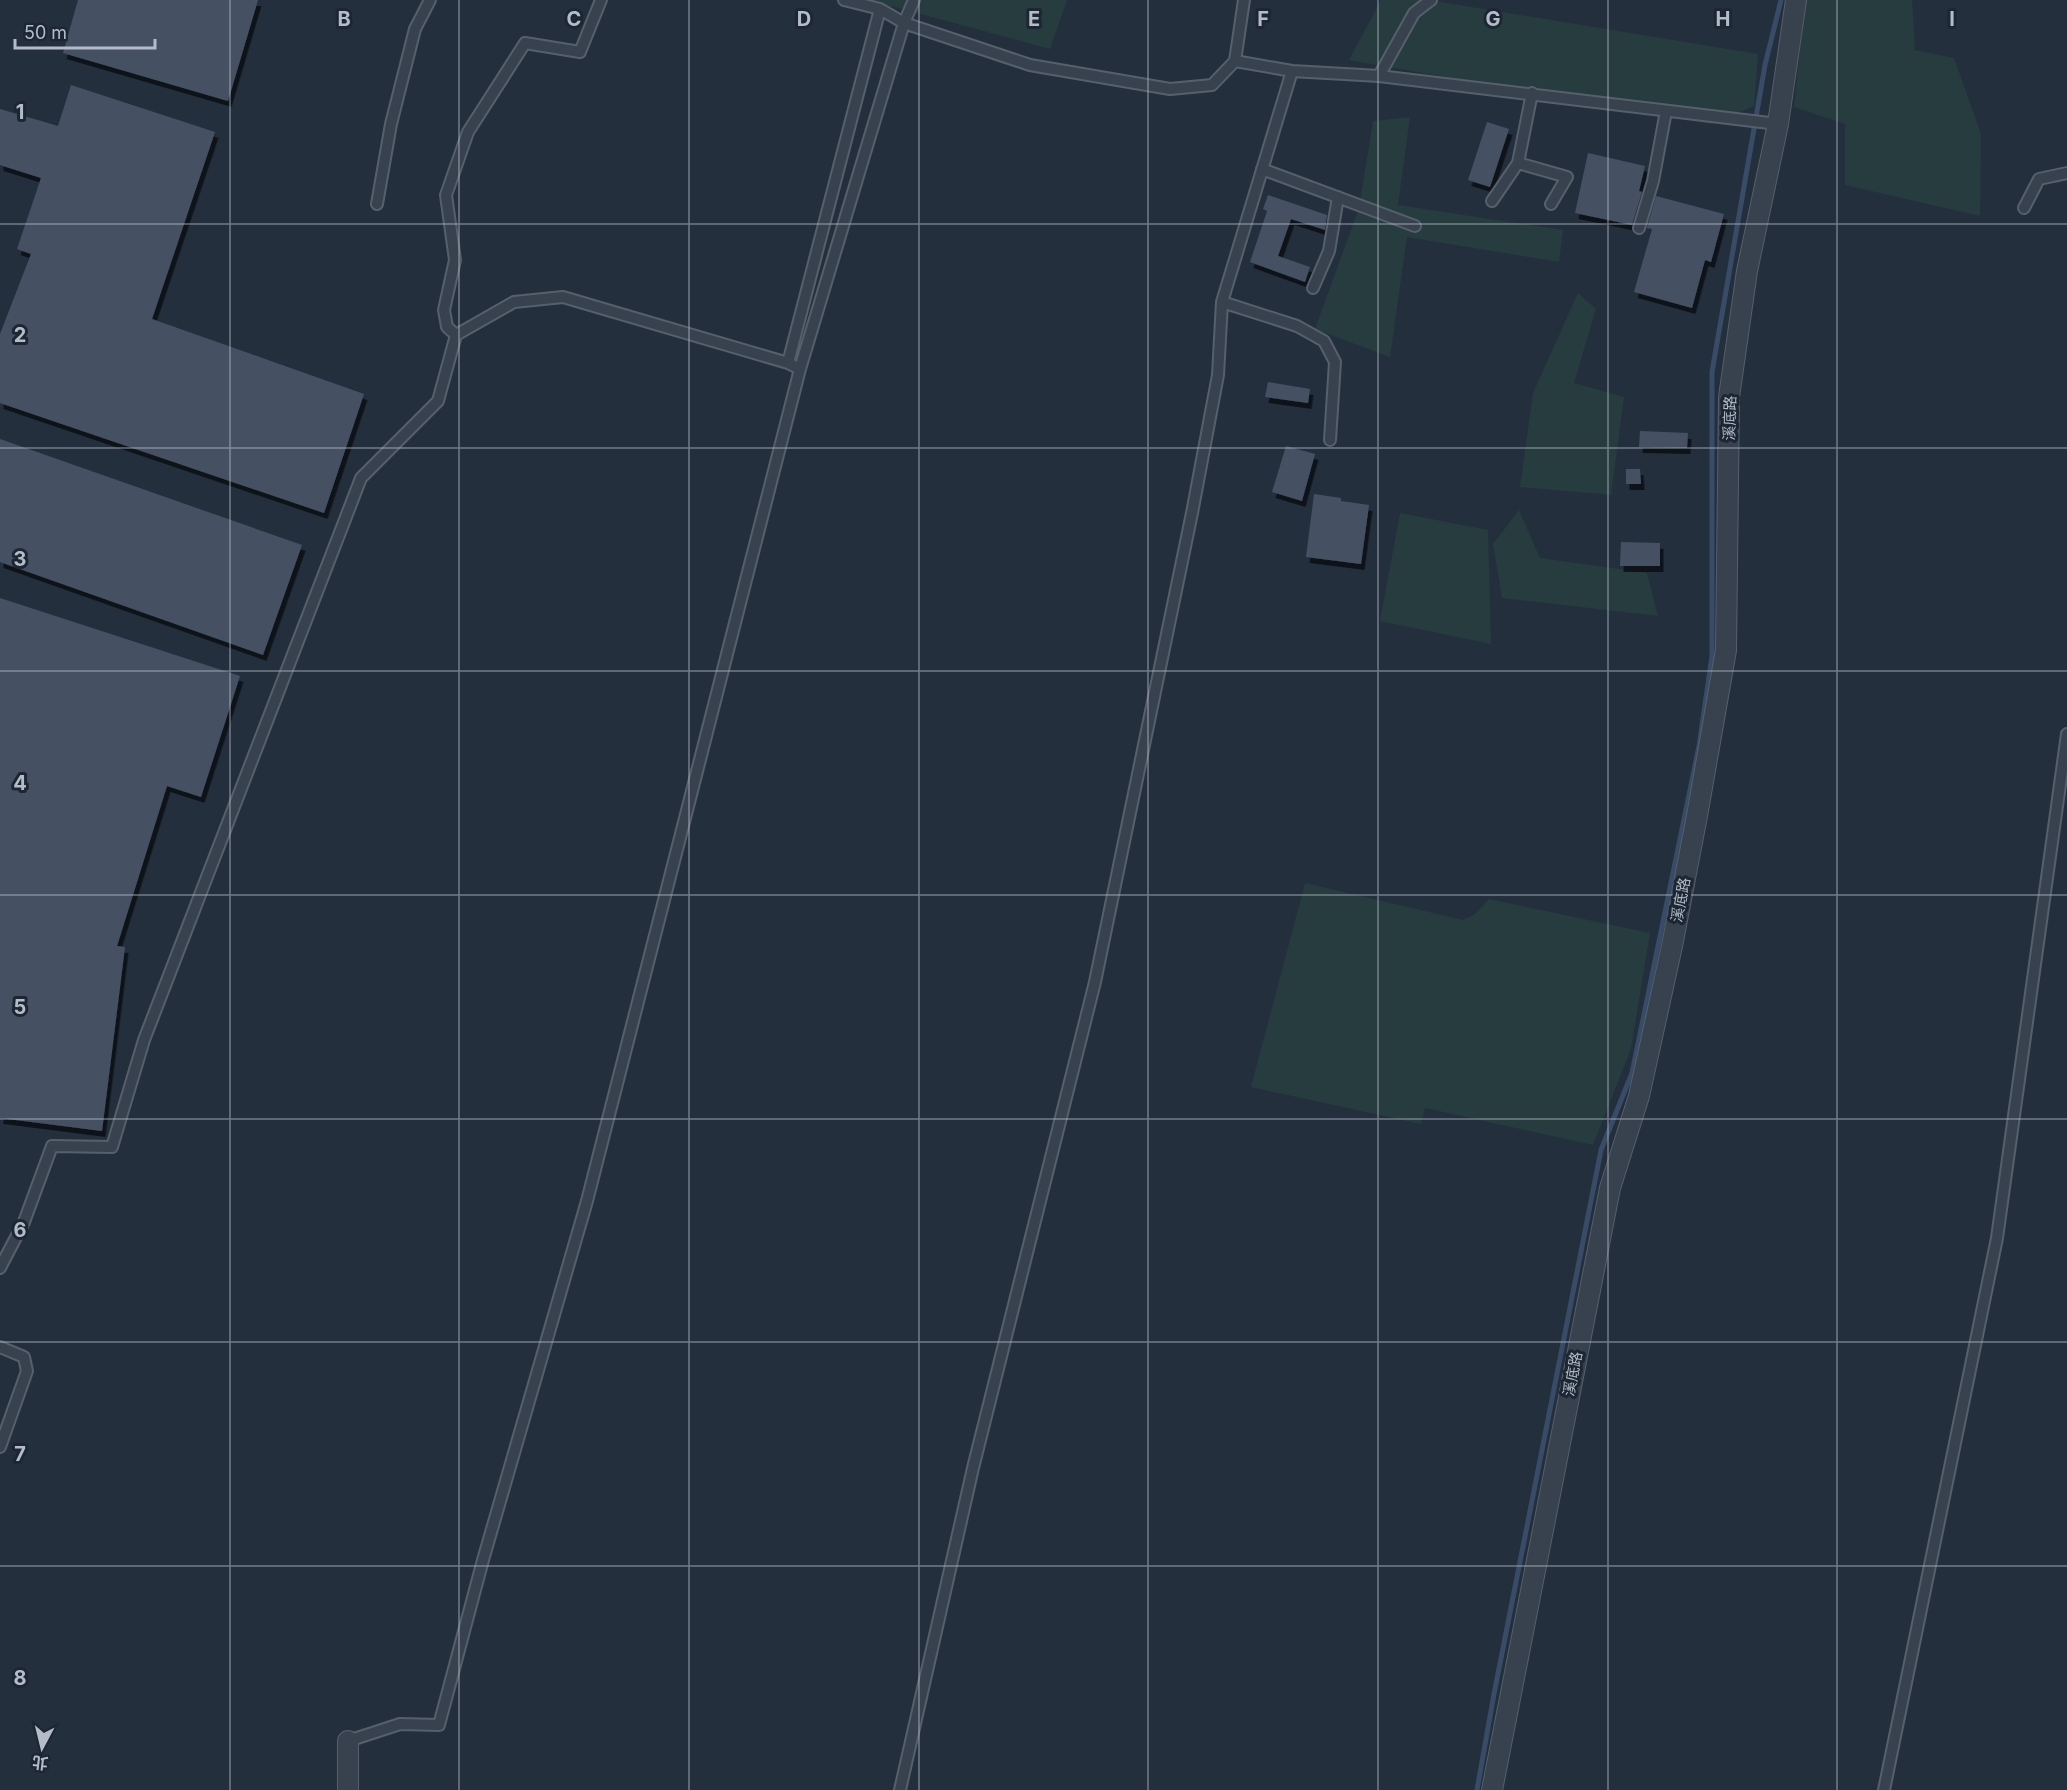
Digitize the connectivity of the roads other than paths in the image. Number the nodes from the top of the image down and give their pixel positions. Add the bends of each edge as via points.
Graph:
1 (430, 0) edge
2 (601, 0) edge
3 (844, 0) edge
4 (914, 0) edge
5 (1244, 0) edge
6 (1431, 0) edge
7 (1796, 0) edge
8 (880, 9) junction
9 (904, 22) junction
10 (1235, 61) junction
11 (1292, 71) junction
12 (1379, 76) junction
13 (1532, 93) junction
14 (1666, 111) junction
15 (1778, 124) junction
16 (1518, 163) junction
17 (1262, 169) junction
18 (2067, 173) edge
19 (1338, 197) junction
20 (1492, 201) dead end
21 (377, 204) dead end
22 (1551, 204) dead end
23 (2024, 208) dead end
24 (1414, 226) dead end
25 (1639, 228) dead end
26 (1313, 288) dead end
27 (1222, 302) junction
28 (456, 334) junction
29 (788, 363) junction
30 (800, 369) junction
31 (1330, 440) dead end
32 (2067, 734) edge
33 (0, 1268) edge
34 (0, 1347) edge
35 (0, 1447) edge
36 (348, 1742) joint
37 (348, 1790) edge
38 (900, 1790) edge
39 (1492, 1790) edge
40 (1884, 1790) edge

1 - 21 lane via 414,29
2 - 28 lane via 580,52 525,43 468,132 446,195 455,260 444,310 447,327
3 - 8 lane
4 - 9 lane
5 - 10 lane
6 - 12 lane via 1414,13
7 - 15 street, 溪底路
8 - 9 lane
8 - 29 lane
9 - 10 lane via 1030,65 1170,89 1212,85
9 - 30 lane
10 - 11 lane
11 - 12 lane
11 - 17 lane
12 - 13 lane
13 - 14 lane
13 - 16 lane
14 - 15 lane
14 - 25 lane via 1653,181
15 - 39 street, 溪底路 via 1747,271 1730,397 1726,650 1698,816 1639,1096 1610,1188
16 - 20 lane
16 - 22 lane via 1567,177
17 - 19 lane
17 - 27 lane
18 - 23 lane via 2039,179
19 - 24 lane
19 - 26 lane via 1329,251
27 - 31 lane via 1297,326 1324,341 1335,362
27 - 38 lane via 1218,375 1095,982 974,1468
28 - 29 lane via 514,302 562,297
28 - 33 lane via 438,401 361,478 144,1040 112,1147 52,1146 24,1222
29 - 30 lane
30 - 36 lane via 587,1201 439,1725 400,1724
32 - 40 lane via 1997,1238
34 - 35 lane via 24,1357 27,1371
36 - 37 street

